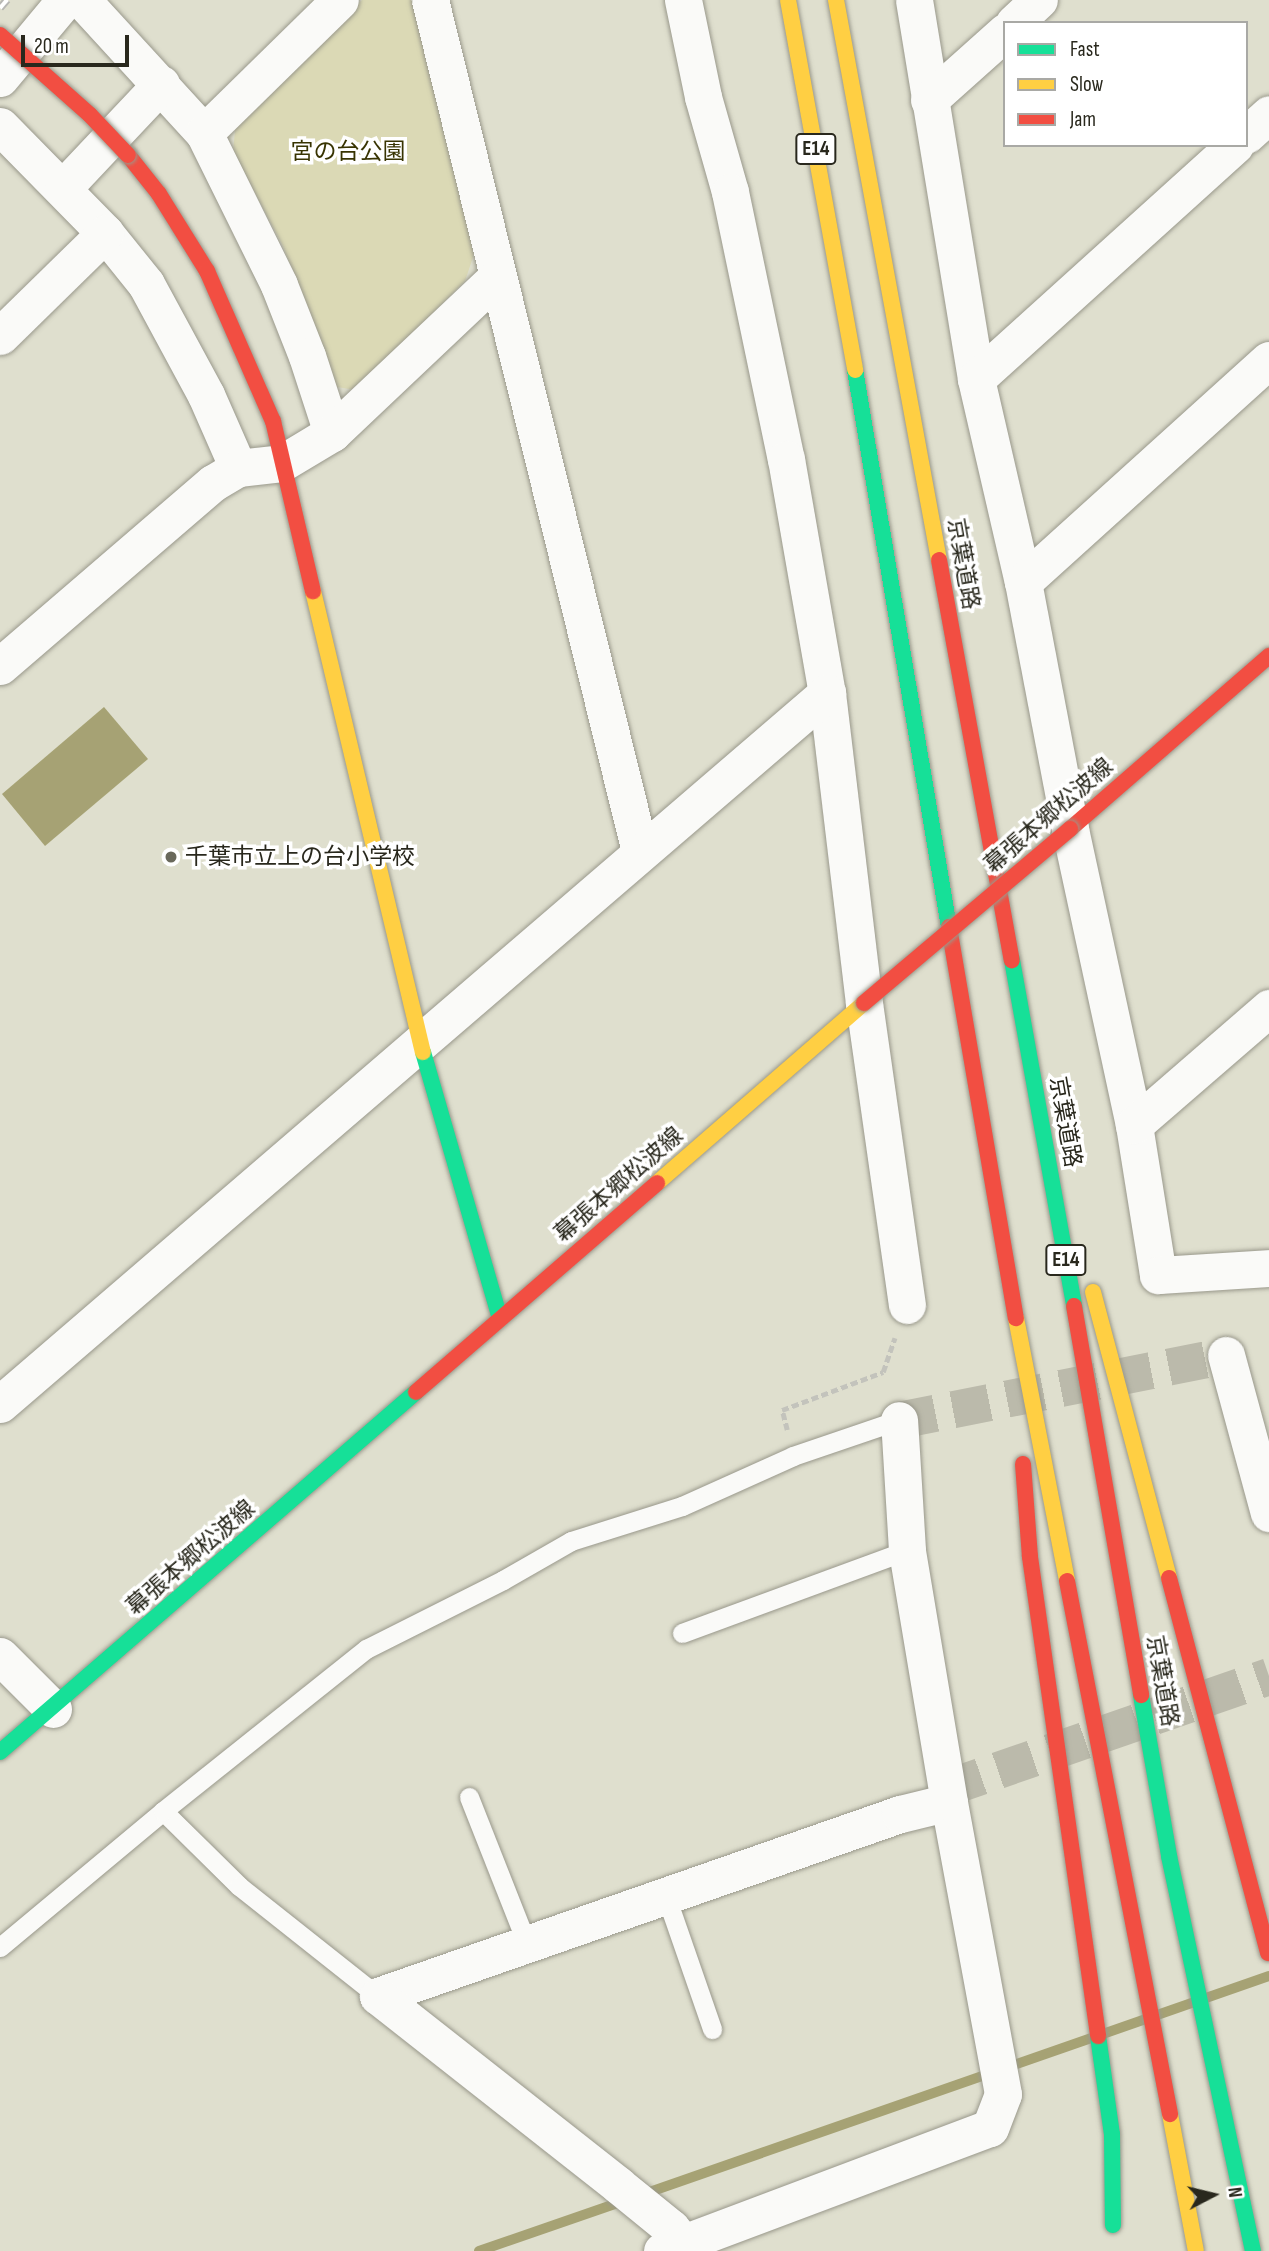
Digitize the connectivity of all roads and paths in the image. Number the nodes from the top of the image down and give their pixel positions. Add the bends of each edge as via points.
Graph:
1 (65, 0) edge
2 (82, 0) edge
3 (340, 0) edge
4 (430, 0) edge
5 (683, 0) edge
6 (788, 0) edge
7 (836, 0) edge
8 (914, 0) edge
9 (1039, 0) edge
10 (1016, 21) edge
11 (1003, 34) edge
12 (0, 35) edge
13 (0, 78) edge
14 (161, 84) junction
15 (929, 100) junction
16 (1269, 114) edge
17 (0, 127) edge
18 (204, 133) junction
19 (1248, 133) edge
20 (1233, 147) edge
21 (63, 188) junction
22 (105, 233) junction
23 (498, 276) junction
24 (0, 336) edge
25 (1269, 360) edge
26 (976, 379) junction
27 (332, 433) junction
28 (282, 463) junction
29 (238, 468) junction
30 (1023, 582) junction
31 (1269, 656) edge
32 (0, 666) edge
33 (827, 694) junction
34 (1070, 829) junction
35 (640, 852) junction
36 (864, 1003) junction
37 (1269, 1008) edge
38 (420, 1041) junction
39 (1037, 1095) junction
40 (1134, 1125) junction
41 (1082, 1252) dead end
42 (1269, 1268) edge
43 (1089, 1278) dead end
44 (1013, 1302) junction
45 (907, 1305) joint
46 (500, 1318) junction
47 (1226, 1354) dead end
48 (0, 1404) edge
49 (900, 1420) joint
50 (793, 1456) junction
51 (1269, 1513) edge
52 (907, 1550) junction
53 (682, 1633) dead end
54 (0, 1656) edge
55 (52, 1709) junction
56 (0, 1752) edge
57 (469, 1797) dead end
58 (949, 1801) junction
59 (163, 1811) junction
60 (666, 1896) junction
61 (527, 1944) junction
62 (0, 1947) edge
63 (1268, 1953) edge
64 (378, 1996) junction
65 (712, 2029) dead end
66 (1113, 2225) dead end
67 (672, 2241) edge
68 (1196, 2251) edge
69 (1253, 2251) edge

1 - 13 street
2 - 14 street
3 - 18 street
4 - 23 street
5 - 33 street via 703,97 730,192 786,459
6 - 44 main road, E14
7 - 39 main road, 京葉道路 / E14
8 - 15 street
9 - 10 street
11 - 15 street
12 - 28 main road, bridge via 90,115 159,194 207,271 273,421
14 - 18 street
14 - 21 street
15 - 26 street
16 - 19 street
17 - 21 street
18 - 27 street via 279,285
20 - 26 street
21 - 22 street
22 - 24 street
22 - 29 street via 146,284 206,395
23 - 27 street
23 - 35 street
25 - 30 street
26 - 30 street
27 - 28 street
28 - 29 street
28 - 38 main road
29 - 32 street via 213,484
30 - 34 street
31 - 34 main road, 幕張本郷松波線
33 - 35 street
33 - 36 street
34 - 36 main road, 幕張本郷松波線, bridge
34 - 40 street
35 - 38 street
36 - 45 street
36 - 46 main road, 幕張本郷松波線
37 - 40 street
38 - 46 main road
38 - 48 street
39 - 41 main road
39 - 69 main road, 京葉道路 / E14 via 1169,1856
40 - 42 street via 1158,1275
43 - 63 main road
44 - 66 main road via 1030,1557 1112,2133
44 - 68 main road, E14
45 - 50 path via 883,1371 782,1410
46 - 55 main road, 幕張本郷松波線
47 - 51 street
49 - 50 lane
49 - 52 street
50 - 59 lane via 682,1506 571,1541 366,1650
52 - 53 lane
52 - 58 street
54 - 55 street
55 - 56 main road, 幕張本郷松波線
57 - 61 lane
58 - 60 street
58 - 67 street via 1003,2094 990,2128
59 - 62 lane
59 - 64 lane via 239,1886
60 - 61 street
60 - 65 lane
61 - 64 street
64 - 67 street via 618,2185

